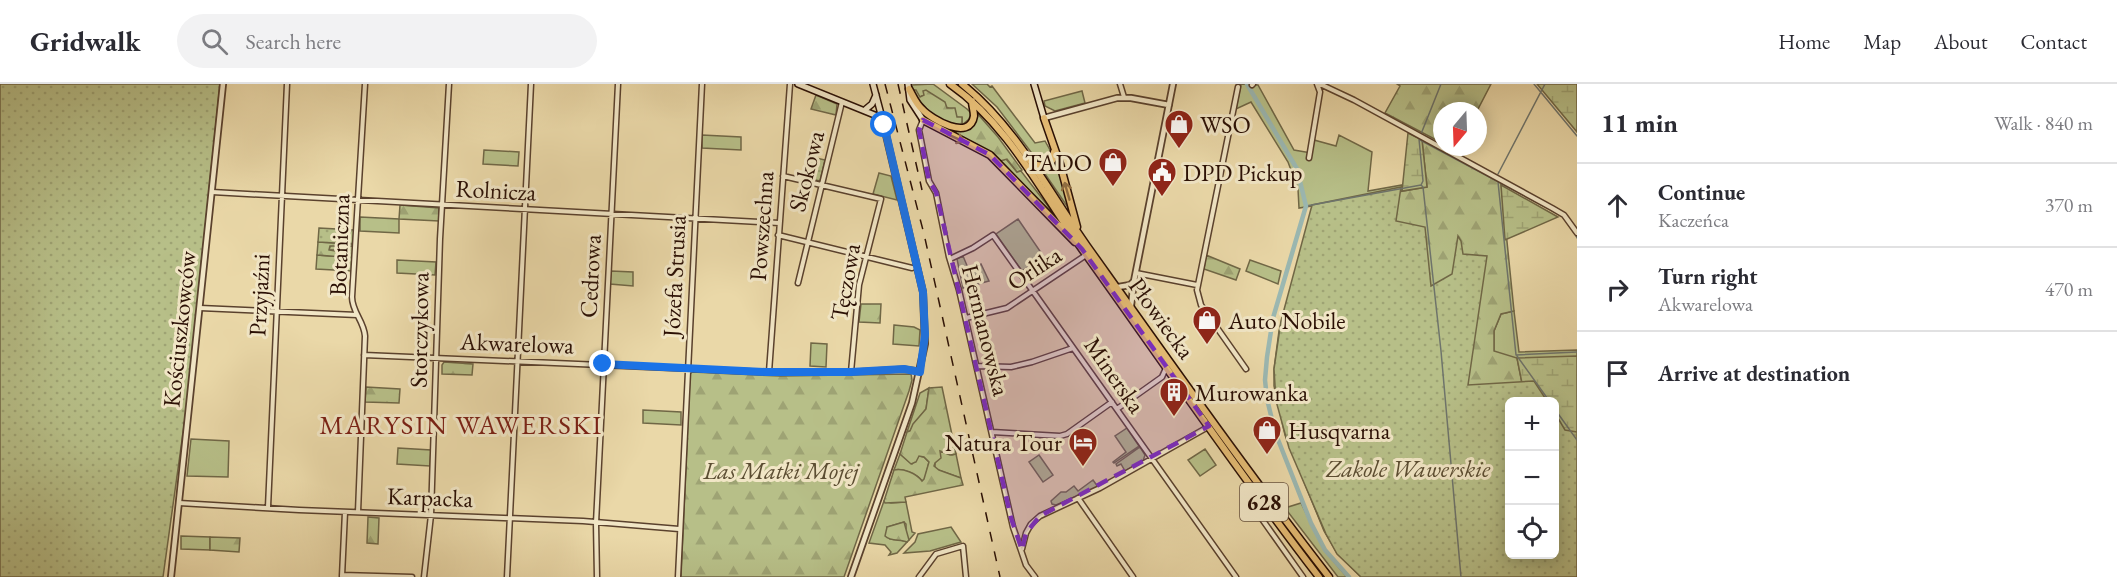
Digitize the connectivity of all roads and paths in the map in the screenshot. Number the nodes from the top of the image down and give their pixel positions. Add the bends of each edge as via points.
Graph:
1 (222, 84) edge
2 (287, 84) edge
3 (365, 84) edge
4 (449, 84) edge
5 (531, 84) edge
6 (618, 84) edge
7 (702, 84) edge
8 (790, 84) edge
9 (798, 84) edge
10 (873, 84) edge
11 (950, 84) edge
12 (962, 84) edge
13 (1034, 84) edge
14 (1120, 84) edge
15 (1173, 84) edge
16 (1318, 84) edge
17 (909, 86) edge
18 (1238, 87) dead end
19 (876, 95) junction
20 (1124, 97) junction
21 (972, 101) junction
22 (842, 102) junction
23 (1168, 105) junction
24 (863, 109) junction
25 (881, 115) junction
26 (1044, 118) junction
27 (923, 120) junction
28 (1054, 148) junction
29 (1309, 158) dead end
30 (1031, 163) junction
31 (783, 176) junction
32 (822, 184) junction
33 (212, 192) junction
34 (282, 197) junction
35 (358, 201) junction
36 (442, 205) junction
37 (525, 209) junction
38 (611, 214) junction
39 (695, 218) junction
40 (779, 223) junction
41 (1577, 233) edge
42 (1079, 234) junction
43 (778, 235) junction
44 (807, 243) junction
45 (1082, 249) junction
46 (1086, 255) junction
47 (866, 258) junction
48 (950, 259) junction
49 (912, 268) dead end
50 (1136, 273) junction
51 (1134, 281) junction
52 (798, 283) dead end
53 (1197, 285) junction
54 (1118, 287) junction
55 (1033, 291) junction
56 (1131, 306) junction
57 (200, 308) junction
58 (276, 311) junction
59 (358, 315) junction
60 (966, 318) junction
61 (1073, 348) junction
62 (364, 355) junction
63 (437, 358) junction
64 (518, 361) junction
65 (603, 364) junction
66 (977, 366) junction
67 (1167, 367) junction
68 (688, 369) junction
69 (1246, 369) dead end
70 (769, 372) junction
71 (851, 372) junction
72 (920, 372) junction
73 (1112, 402) junction
74 (1117, 409) junction
75 (1209, 426) junction
76 (992, 432) junction
77 (1152, 459) junction
78 (1251, 484) junction
79 (1078, 498) junction
80 (179, 503) junction
81 (268, 507) junction
82 (345, 512) junction
83 (358, 512) junction
84 (431, 515) junction
85 (510, 518) junction
86 (596, 523) junction
87 (680, 529) junction
88 (1022, 550) junction
89 (342, 576) edge
90 (171, 577) edge
91 (412, 577) edge
92 (424, 577) edge
93 (507, 577) edge
94 (597, 577) edge
95 (678, 577) edge
96 (851, 577) edge
97 (920, 577) edge
98 (966, 577) edge
99 (1035, 577) edge
100 (1133, 577) edge
101 (1236, 577) edge
102 (1303, 577) edge
103 (1319, 577) edge
104 (1329, 577) edge

1 - 33 street, Kościuszkowców
2 - 34 street, Przyjaźni
3 - 35 street, Botaniczna
4 - 36 street, Storczykowa
5 - 37 street
6 - 38 street, Cedrowa
7 - 39 street, Józefa Strusia
8 - 31 street, Powszechna
9 - 22 main road
10 - 19 main road
11 - 21 main road, Płowiecka
12 - 30 main road, Płowiecka / 628 via 999,119
13 - 26 main road
14 - 20 street
15 - 23 street
16 - 29 street
16 - 41 street via 1552,208
17 - 21 main road via 924,112 952,127 963,127 972,121
17 - 27 main road via 910,100
18 - 53 street
19 - 24 main road via 872,104
19 - 25 main road
20 - 23 street
20 - 26 street
21 - 45 main road, Płowiecka via 1002,132
22 - 24 main road
22 - 32 street, Skokowa
23 - 50 street
24 - 25 main road
25 - 72 street via 923,292 925,335
26 - 28 main road
27 -> 45 main road via 990,155
27 - 48 street, Hermanowska via 919,130
28 - 30 main road via 1050,164
42 -> 28 main road
30 - 42 main road, Płowiecka / 628
31 - 32 street
31 - 40 street, Powszechna
32 - 44 street, Skokowa
32 - 47 street, Tęczowa via 881,199
33 - 34 street, Rolnicza
33 - 57 street, Kościuszkowców
34 - 35 street, Rolnicza
34 - 58 street, Przyjaźni
35 - 36 street, Rolnicza
35 - 59 street, Botaniczna via 352,297
36 - 37 street, Rolnicza
36 - 63 street, Storczykowa
37 - 38 street, Rolnicza
37 - 64 street
38 - 39 street, Rolnicza
38 - 65 street, Cedrowa
39 - 40 street, Rolnicza
39 - 68 street, Józefa Strusia
40 - 43 street, Powszechna
42 - 54 main road, Płowiecka / 628
43 - 44 street
43 - 70 street, Powszechna
44 - 47 street
44 - 52 street, Skokowa
45 - 46 main road, Płowiecka
46 - 55 street, Orlika
46 - 67 main road, Płowiecka / 628
47 - 49 street
47 - 71 street, Tęczowa via 859,285
48 - 55 street, Minerska via 993,235
48 - 60 street, Hermanowska
50 - 51 street
50 - 53 street
51 - 54 street
51 - 56 street
53 - 69 street via 1201,305
54 - 56 main road, Płowiecka / 628
55 - 60 street, Orlika via 997,311
55 - 61 street, Minerska
56 - 104 main road, Płowiecka / 628
57 - 58 street
57 - 80 street, Kościuszkowców
58 - 59 street
58 - 81 street, Przyjaźni
59 - 62 street, Botaniczna via 364,325
60 - 66 street, Hermanowska
61 - 66 street via 1011,367
61 - 73 street, Minerska
62 - 63 street, Akwarelowa
62 - 83 street, Botaniczna
63 - 64 street, Akwarelowa
63 - 84 street, Storczykowa
64 - 65 street, Akwarelowa
64 - 85 street
65 - 68 street, Akwarelowa
65 - 86 street, Cedrowa
66 - 76 street, Hermanowska
67 - 74 street via 1162,377
67 - 75 main road, Płowiecka / 628
68 - 70 street, Akwarelowa
68 - 87 street, Józefa Strusia
70 - 71 street, Akwarelowa
71 - 72 street, Akwarelowa
72 - 96 street
73 - 74 street, Minerska
73 - 76 street via 1060,436
74 - 77 street, Minerska
75 - 77 street
75 - 78 main road, Płowiecka / 628
76 - 88 street, Hermanowska via 1013,527
77 - 79 street
77 - 101 street, Minerska
78 - 102 street via 1252,505
78 - 103 main road, Płowiecka / 628
79 - 88 street via 1031,524
79 - 100 street
80 - 81 street, Karpacka
80 - 90 street, Kościuszkowców
81 - 82 street, Karpacka
82 - 83 street, Karpacka
82 - 89 street
83 - 84 street, Karpacka
84 - 85 street, Karpacka
84 - 92 street, Storczykowa
85 - 86 street, Karpacka
85 - 93 street
86 - 87 street, Karpacka
86 - 94 street, Cedrowa
87 - 95 street, Józefa Strusia
88 - 99 street, Hermanowska
89 - 91 street
97 - 98 street via 936,554 963,546

